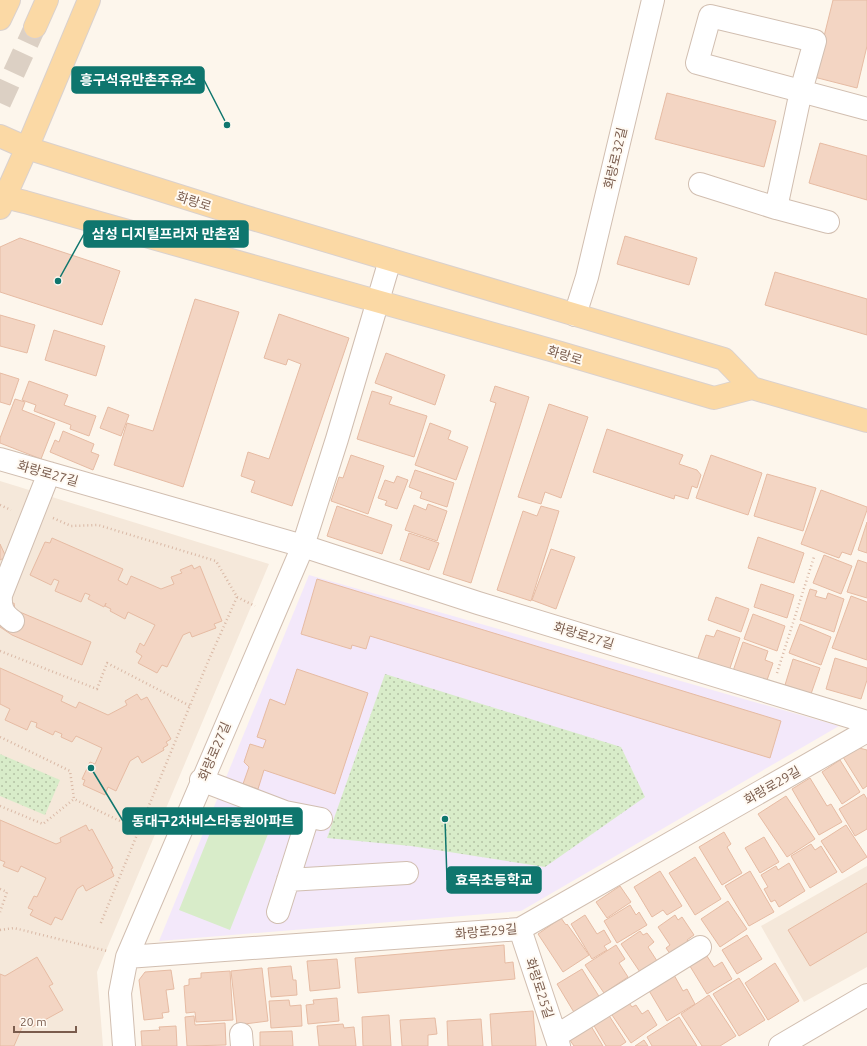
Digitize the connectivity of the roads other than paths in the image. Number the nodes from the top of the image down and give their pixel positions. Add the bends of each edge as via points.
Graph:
1 (9, 0) edge
2 (47, 0) edge
3 (89, 0) edge
4 (653, 0) edge
5 (0, 19) edge
6 (35, 27) tunnel mouth
7 (801, 91) junction
8 (867, 109) edge
9 (0, 136) edge
10 (27, 148) junction
11 (8, 171) edge
12 (700, 184) dead end
13 (2, 201) edge
14 (776, 208) junction
15 (828, 222) dead end
16 (390, 260) junction
17 (378, 302) junction
18 (575, 315) junction
19 (752, 388) junction
20 (867, 421) edge
21 (0, 459) edge
22 (49, 473) junction
23 (303, 546) junction
24 (13, 621) dead end
25 (867, 722) edge
26 (867, 731) edge
27 (202, 780) junction
28 (407, 873) dead end
29 (288, 880) junction
30 (278, 912) dead end
31 (520, 929) junction
32 (700, 947) dead end
33 (126, 957) junction
34 (867, 996) edge
35 (558, 1041) edge
36 (124, 1046) edge
37 (780, 1046) edge

1 - 5 main road
2 - 6 main road
3 - 10 main road
4 - 18 street, 화랑로32길 via 587,277
7 - 7 street via 697,63 710,16 815,41
7 - 8 street
7 - 14 street
9 - 10 main road, 화랑로
10 - 11 main road
10 - 16 main road, 화랑로
11 - 13 main road
12 - 14 street
13 - 17 main road, 화랑로 via 25,202
14 - 15 street
16 - 17 street
16 - 18 main road, 화랑로
17 - 19 main road, 화랑로 via 714,398
17 - 23 street via 338,439
18 - 19 main road, 화랑로 via 724,360
19 - 20 main road, 화랑로
21 - 22 street, 화랑로27길
22 - 23 street, 화랑로27길
22 - 24 street via 1,595 0,606
23 - 25 street, 화랑로27길
23 - 27 street, 화랑로27길
26 - 31 street, 화랑로29길
27 - 29 street via 285,812 314,818
27 - 33 street, 화랑로27길
28 - 29 street
29 - 30 street
31 - 33 street, 화랑로29길
31 - 35 street, 화랑로25길
32 - 35 street
33 - 36 street, 화랑로27길 via 120,993
34 - 37 street

